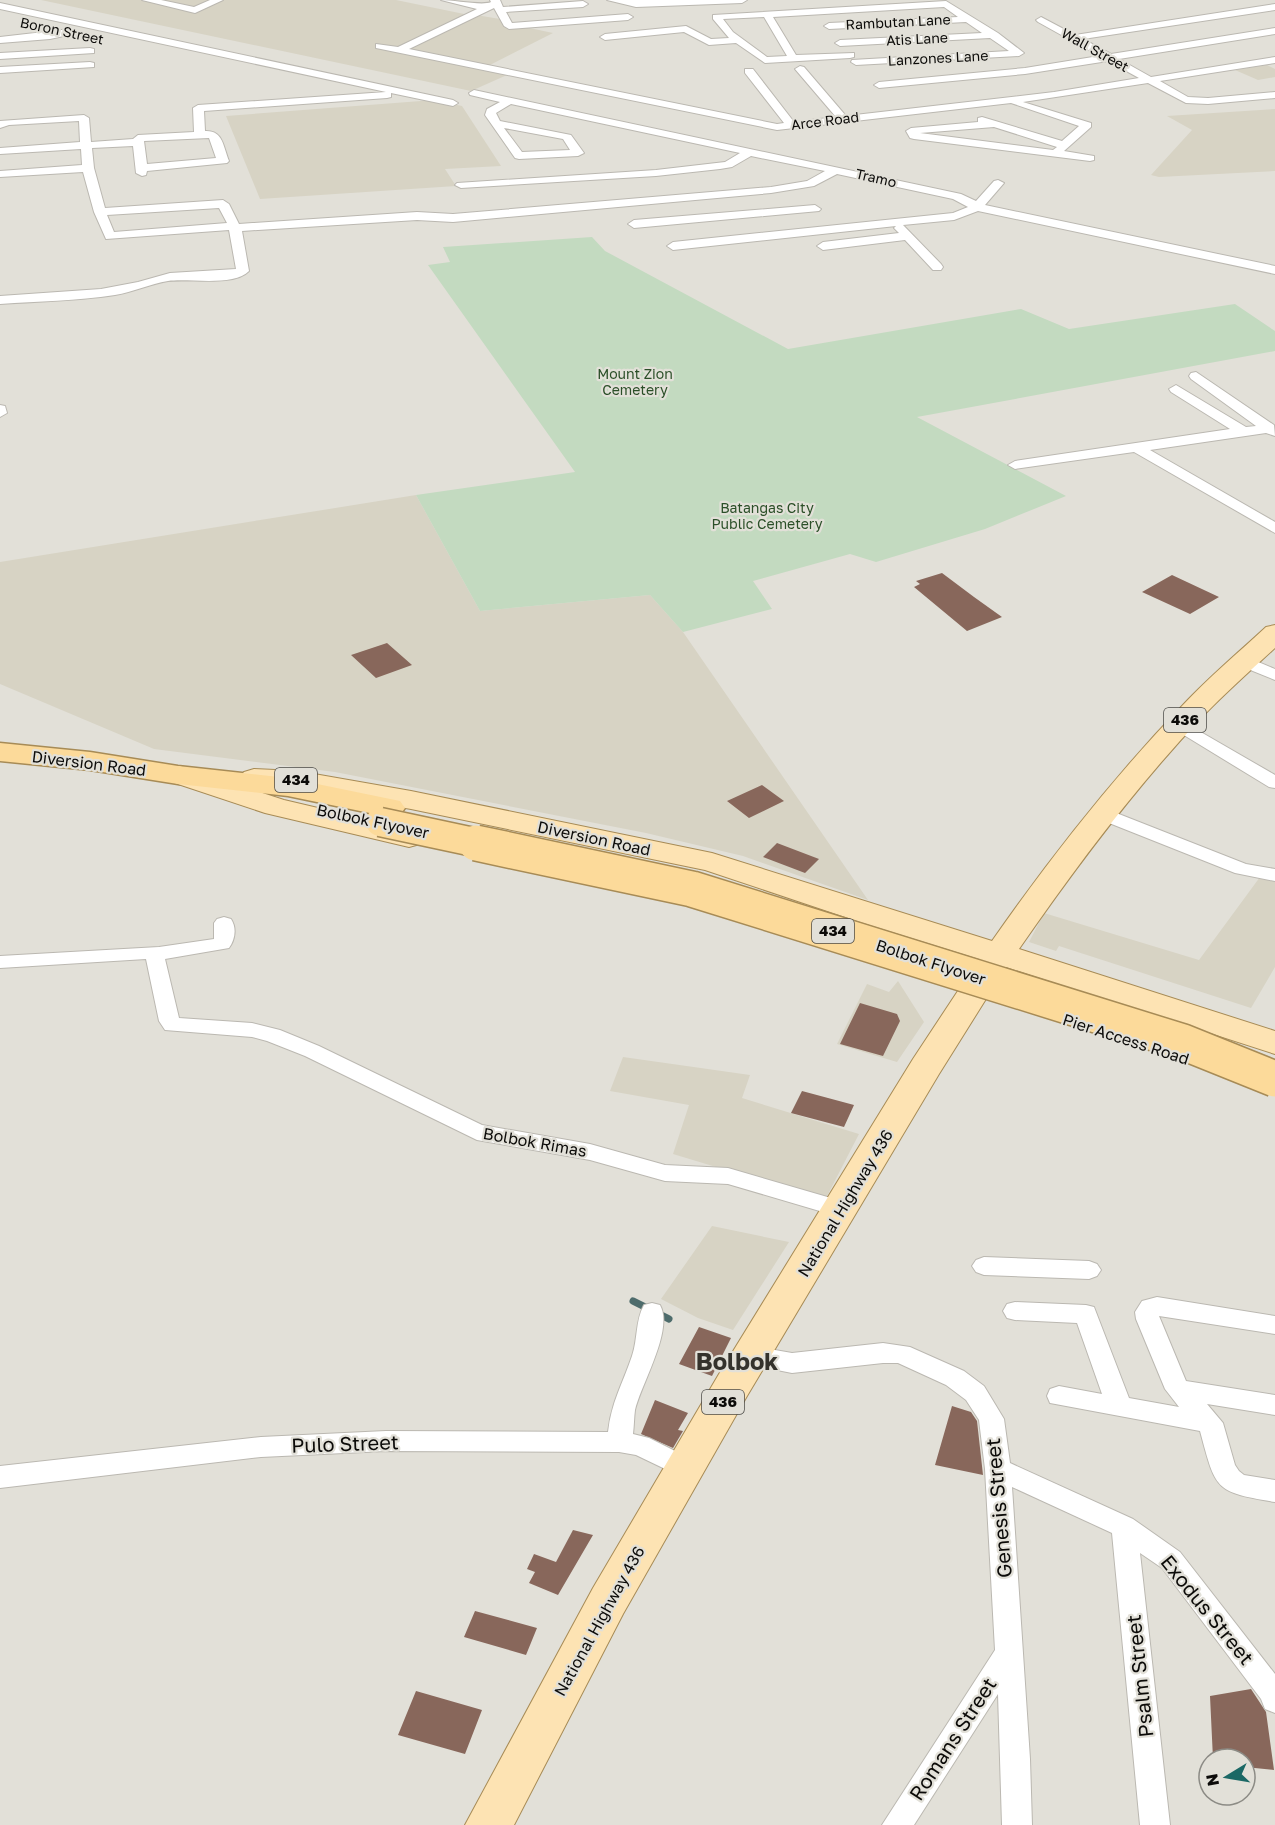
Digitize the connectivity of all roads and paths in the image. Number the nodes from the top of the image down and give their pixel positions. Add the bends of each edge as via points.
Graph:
1 (147, 0) edge
2 (219, 0) edge
3 (446, 0) edge
4 (612, 0) edge
5 (740, 0) edge
6 (583, 4) dead end
7 (495, 5) edge
8 (0, 6) edge
9 (1275, 6) edge
10 (818, 11) junction
11 (767, 14) junction
12 (0, 17) edge
13 (628, 17) dead end
14 (968, 19) junction
15 (1041, 20) dead end
16 (829, 26) junction
17 (1275, 31) edge
18 (70, 32) junction
19 (994, 35) junction
20 (605, 37) dead end
21 (1073, 38) junction
22 (0, 40) edge
23 (737, 40) junction
24 (93, 43) junction
25 (840, 43) junction
26 (380, 46) dead end
27 (399, 50) junction
28 (0, 56) edge
29 (1107, 57) junction
30 (793, 58) junction
31 (1275, 60) edge
32 (800, 69) dead end
33 (0, 70) edge
34 (863, 70) junction
35 (749, 71) dead end
36 (515, 74) junction
37 (1149, 80) junction
38 (411, 93) junction
39 (474, 93) junction
40 (1275, 95) edge
41 (510, 100) junction
42 (1008, 100) junction
43 (939, 108) junction
44 (905, 111) junction
45 (843, 119) junction
46 (497, 124) junction
47 (994, 124) junction
48 (0, 125) edge
49 (791, 125) junction
50 (200, 134) junction
51 (32, 135) junction
52 (138, 142) junction
53 (85, 145) junction
54 (1061, 149) junction
55 (176, 150) junction
56 (0, 151) edge
57 (751, 151) junction
58 (1090, 158) dead end
59 (88, 168) junction
60 (837, 169) junction
61 (0, 174) edge
62 (998, 183) dead end
63 (461, 185) dead end
64 (752, 192) junction
65 (978, 207) junction
66 (815, 209) dead end
67 (796, 211) junction
68 (100, 212) junction
69 (765, 213) junction
70 (678, 220) junction
71 (804, 222) dead end
72 (894, 222) junction
73 (634, 224) dead end
74 (234, 227) junction
75 (692, 235) dead end
76 (908, 236) junction
77 (673, 246) dead end
78 (823, 246) dead end
79 (937, 267) dead end
80 (1275, 270) edge
81 (0, 300) edge
82 (1196, 376) dead end
83 (1176, 389) dead end
84 (1272, 431) edge
85 (1246, 433) junction
86 (1137, 448) junction
87 (1015, 465) dead end
88 (1275, 528) edge
89 (1275, 633) edge
90 (1244, 661) junction
91 (1275, 675) edge
92 (1180, 725) junction
93 (0, 752) edge
94 (178, 775) junction
95 (1275, 783) edge
96 (1101, 813) junction
97 (385, 815) junction
98 (1275, 875) edge
99 (224, 923) dead end
100 (155, 954) junction
101 (999, 954) junction
102 (0, 962) edge
103 (974, 990) junction
104 (1275, 1043) edge
105 (1275, 1061) edge
106 (1275, 1079) edge
107 (1275, 1096) edge
108 (840, 1209) junction
109 (984, 1266) dead end
110 (1089, 1270) dead end
111 (1015, 1311) dead end
112 (652, 1312) dead end
113 (1275, 1324) edge
114 (752, 1356) junction
115 (1177, 1389) junction
116 (1059, 1396) dead end
117 (1275, 1405) edge
118 (1120, 1408) junction
119 (1210, 1423) junction
120 (619, 1442) junction
121 (686, 1468) junction
122 (998, 1469) junction
123 (0, 1477) edge
124 (1275, 1491) edge
125 (1124, 1527) junction
126 (1009, 1653) junction
127 (1275, 1700) edge
128 (489, 1825) edge
129 (897, 1825) edge
130 (1017, 1825) edge
131 (1155, 1825) edge

1 - 2 street via 195,10
3 - 7 street
4 - 5 street via 636,4
6 - 7 street
7 - 13 street via 509,26
7 - 27 street
8 - 38 street
9 - 21 street
10 - 11 street
10 - 14 street via 946,4
10 - 16 street
11 - 23 street via 716,17
11 - 30 street
12 - 18 street, Boron Street
14 - 16 street, Rambutan Lane
14 - 19 street
15 - 21 street, Wall Street
16 - 25 street
17 - 29 street
18 - 22 street
18 - 24 street, Boron Street
19 - 25 street, Atis Lane
19 - 34 street, Lanzones Lane via 1019,53
20 - 23 street via 686,29 709,42
21 - 29 street, Wall Street
23 - 30 street via 765,60
24 - 28 street
24 - 33 street via 90,67
25 - 34 street
26 - 27 street, Arce Road
27 - 36 street, Arce Road
29 - 34 street via 1005,74
29 - 37 street, Wall Street
30 - 34 street
31 - 37 street, Arce Road
32 - 45 street
34 - 44 street
35 - 49 street
36 - 39 street
36 - 49 street, Arce Road via 769,126
37 - 40 street, Wall Street via 1186,100
37 - 42 street, Arce Road
38 - 39 street via 454,104
38 - 50 street via 198,108
39 - 41 street, Tramo
41 - 46 street via 490,112
41 - 57 street, Tramo
42 - 43 street, Arce Road
42 - 54 street via 1087,125
43 - 44 street, Arce Road
43 - 47 street
44 - 45 street, Arce Road
45 - 49 street, Arce Road
46 - 46 street via 521,157 578,153 567,137
47 - 54 street
47 - 54 street via 911,131 914,136
48 - 51 street
50 - 55 street
50 - 55 street via 213,134 223,161
51 - 53 street
51 - 53 street via 84,117
51 - 56 street
52 - 53 street
52 - 55 street via 138,138
52 - 55 street via 142,170
53 - 59 street
54 - 58 street
57 - 60 street, Tramo
57 - 63 street via 720,166
59 - 61 street
59 - 68 street
60 - 64 street via 810,184
60 - 65 street, Tramo via 957,196
62 - 65 street
64 - 69 street
64 - 74 street via 453,218 417,216
65 - 72 street via 954,216
65 - 80 street, Tramo
66 - 67 street
67 - 69 street
67 - 71 street
68 - 74 street via 223,204
68 - 74 street via 110,236
69 - 70 street
70 - 73 street
70 - 75 street
72 - 76 street
72 - 77 street
74 - 81 street via 243,271 232,276 167,278 97,293
76 - 78 street
76 - 79 street
82 - 84 street
83 - 85 street
84 - 85 street
85 - 86 street
86 - 87 street
86 - 88 street
89 - 90 main road, National Highway 436 / 436
90 - 91 street
90 - 92 main road, National Highway 436 / 436
92 - 95 street
92 - 96 main road, National Highway 436 / 436
93 - 94 highway, Diversion Road / 434
94 - 97 highway, Bolbok Flyover / 434 via 275,801
94 - 101 main road, Diversion Road / 434 via 297,780 712,862
94 - 103 main road, Diversion Road / 434 via 275,807 658,894 876,955
96 - 98 street via 1242,869
96 - 101 main road, National Highway 436 / 436
97 - 105 highway, Bolbok Flyover / 434 via 701,876 1191,1029
97 - 106 highway, Bolbok Flyover / 434, bridge via 692,889 1183,1042
99 - 100 street via 222,944
100 - 102 street
100 - 108 street, Bolbok Rimas via 172,1025 273,1035 477,1132 590,1152 665,1173 728,1176
101 - 103 main road, National Highway 436 / 436
101 - 104 main road, 434
103 - 107 main road, Pier Access Road / 434 via 1193,1061
103 - 108 main road, National Highway 436 / 436
108 - 114 main road, National Highway 436 / 436
109 - 110 street
111 - 118 street via 1086,1314
112 - 120 street via 645,1354 623,1409
113 - 115 street via 1150,1307 1148,1319
114 - 121 main road, National Highway 436 / 436
114 - 122 street, Genesis Street via 792,1363 901,1354 955,1378 975,1393 991,1419
115 - 117 street
115 - 119 street
116 - 118 street
118 - 119 street
119 - 124 street via 1230,1479 1238,1485
120 - 121 street, Pulo Street via 640,1445
120 - 123 street, Pulo Street via 386,1441 261,1448
121 - 128 main road, National Highway 436 / 436 via 597,1622
122 - 125 street, Exodus Street
122 - 126 street, Genesis Street
125 - 127 street, Exodus Street via 1171,1560
125 - 131 street, Psalm Street
126 - 129 street, Romans Street
126 - 130 street, Genesis Street

